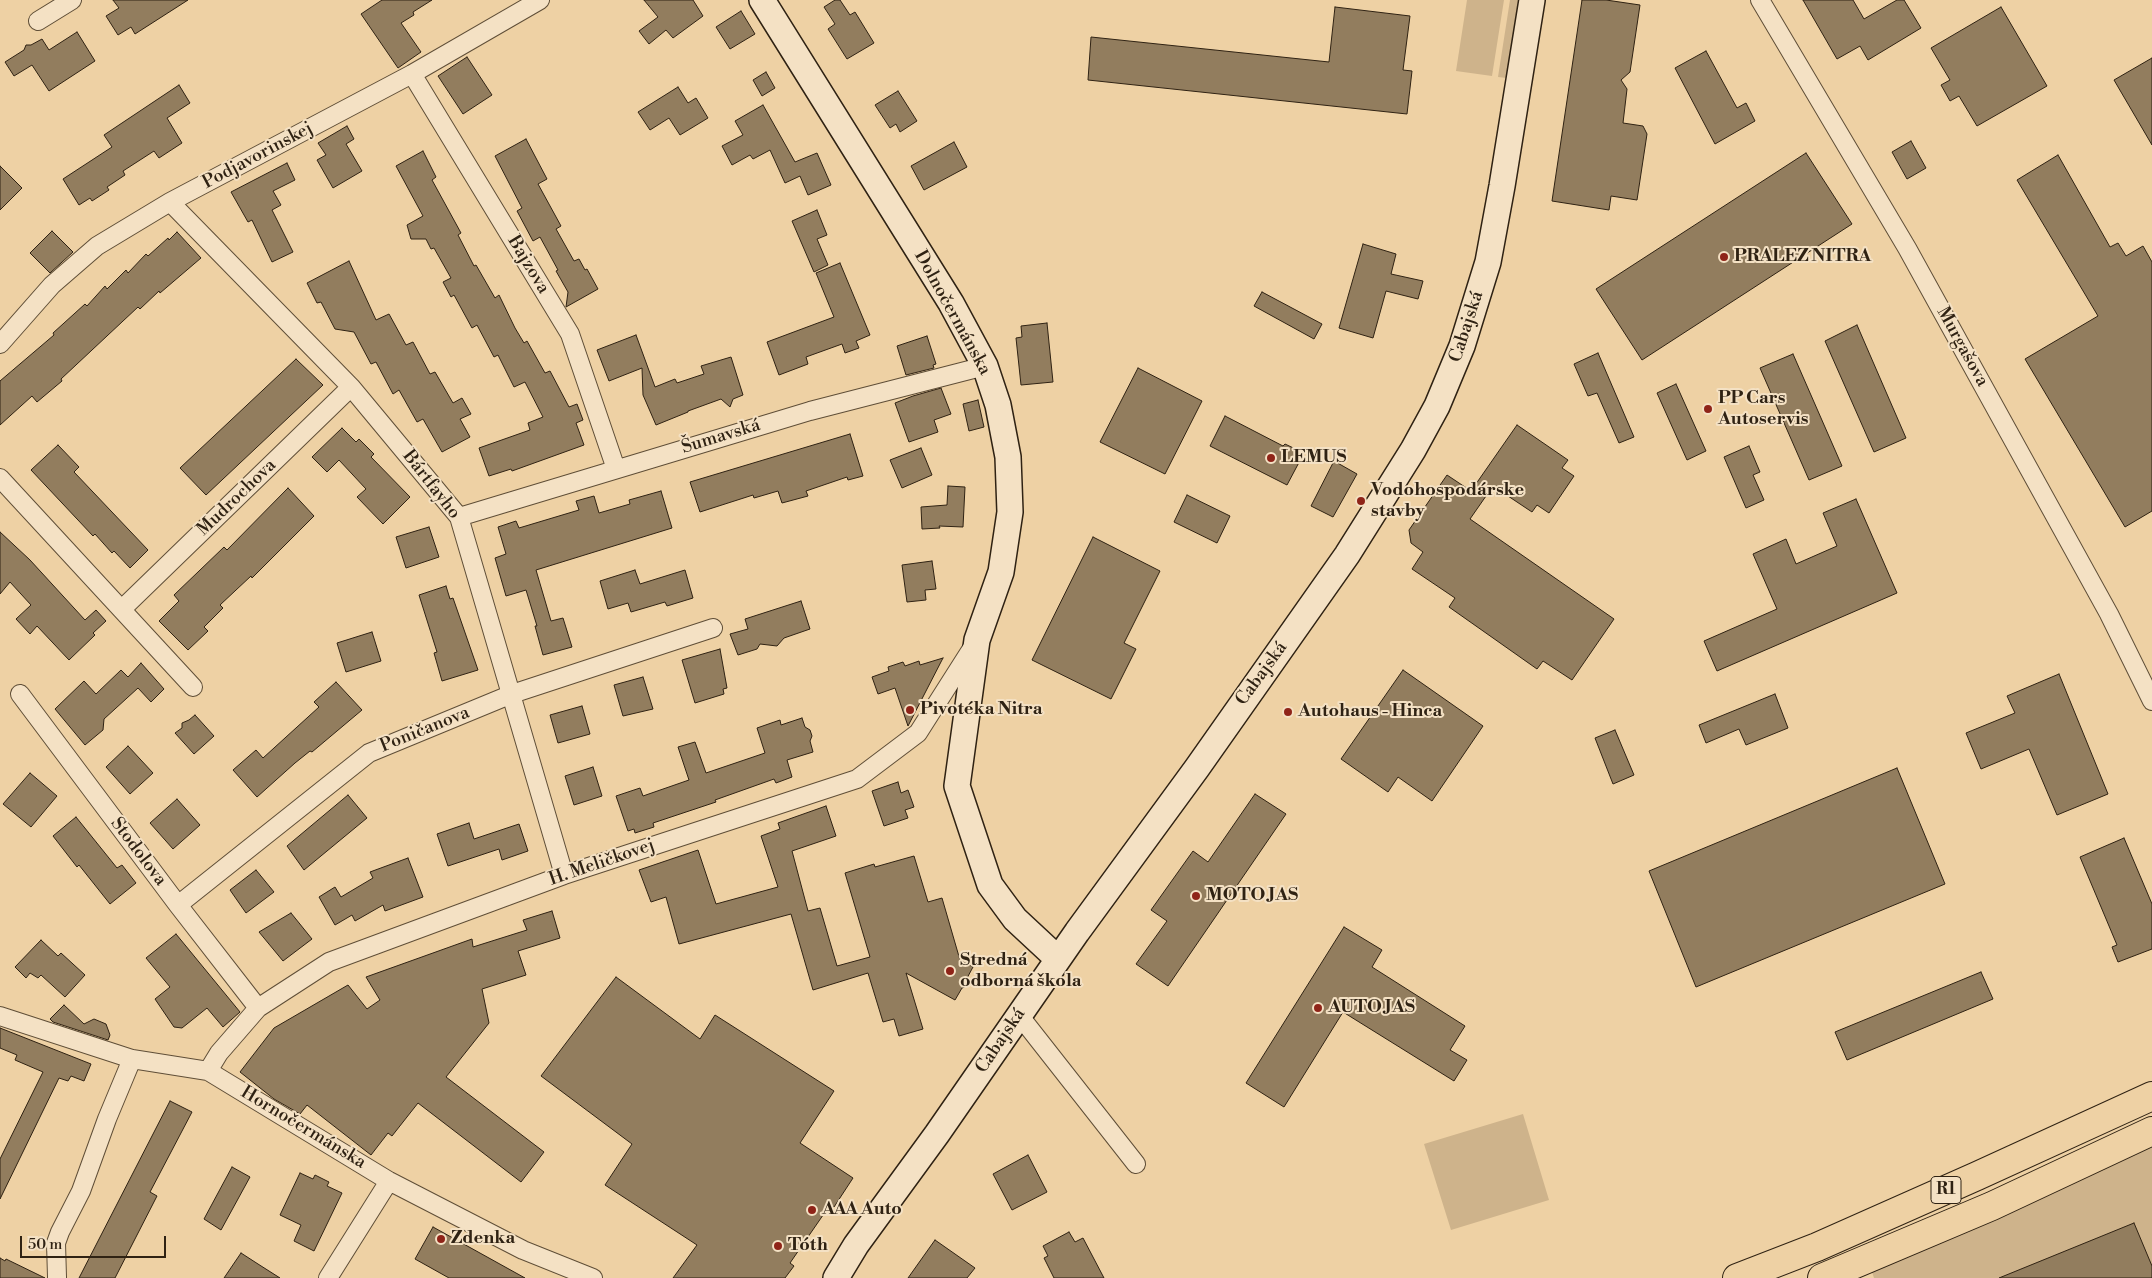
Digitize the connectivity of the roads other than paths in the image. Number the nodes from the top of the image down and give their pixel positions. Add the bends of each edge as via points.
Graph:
1 (72, 0) edge
2 (540, 0) edge
3 (762, 0) edge
4 (1532, 0) edge
5 (1760, 0) edge
6 (38, 22) dead end
7 (412, 74) junction
8 (170, 202) junction
9 (0, 344) edge
10 (985, 366) junction
11 (352, 387) junction
12 (616, 469) junction
13 (0, 478) edge
14 (459, 516) junction
15 (122, 609) junction
16 (713, 628) dead end
17 (977, 640) junction
18 (193, 687) dead end
19 (20, 694) dead end
20 (512, 694) junction
21 (2152, 701) edge
22 (564, 875) junction
23 (178, 905) junction
24 (1058, 959) junction
25 (258, 1008) junction
26 (1019, 1015) junction
27 (0, 1016) edge
28 (132, 1059) junction
29 (208, 1070) junction
30 (2152, 1096) edge
31 (2152, 1131) edge
32 (1136, 1164) dead end
33 (389, 1181) junction
34 (57, 1276) dead end
35 (328, 1278) edge
36 (593, 1278) edge
37 (836, 1278) edge
38 (1737, 1278) edge
39 (1822, 1278) edge

1 - 6 street
2 - 7 street, Podjavorinskej
3 - 10 main road, Dolnočermánska via 951,303
4 - 24 main road, Cabajská via 1488,262 1462,346 1437,406 1347,555
5 - 21 street, Murgašova via 1907,248 2109,614
7 - 8 street, Podjavorinskej
7 - 12 street, Bajzova via 570,334
8 - 9 street, Podjavorinskej via 97,246 52,285
8 - 11 street, Bártfayho
10 - 12 street, Šumavská via 810,410
10 - 17 main road, Dolnočermánska via 998,405 1008,458 1010,512 1001,572
11 - 14 street, Bártfayho
11 - 15 street, Mudrochova
12 - 14 street, Šumavská
13 - 15 street
14 - 20 street, Bártfayho
15 - 18 street
16 - 20 street, Poničanova
17 - 22 street, H. Meličkovej via 918,733 857,779
17 - 24 main road, Dolnočermánska via 957,786 990,885 1015,919
19 - 23 street, Stodolova
20 - 22 street, Bártfayho
20 - 23 street, Poničanova via 369,753
22 - 25 street, H. Meličkovej via 329,962
23 - 25 street, Stodolova
24 - 26 main road, Cabajská
25 - 29 street, H. Meličkovej
26 - 32 street
26 - 37 main road, Cabajská
27 - 28 street, Hornočermánska
28 - 29 street, Hornočermánska
28 - 34 street via 81,1192 56,1243
29 - 33 street, Hornočermánska
30 - 38 highway, R1 via 1817,1247
31 - 39 highway, R1 via 1992,1206
33 - 35 street
33 - 36 street, Hornočermánska via 523,1250

